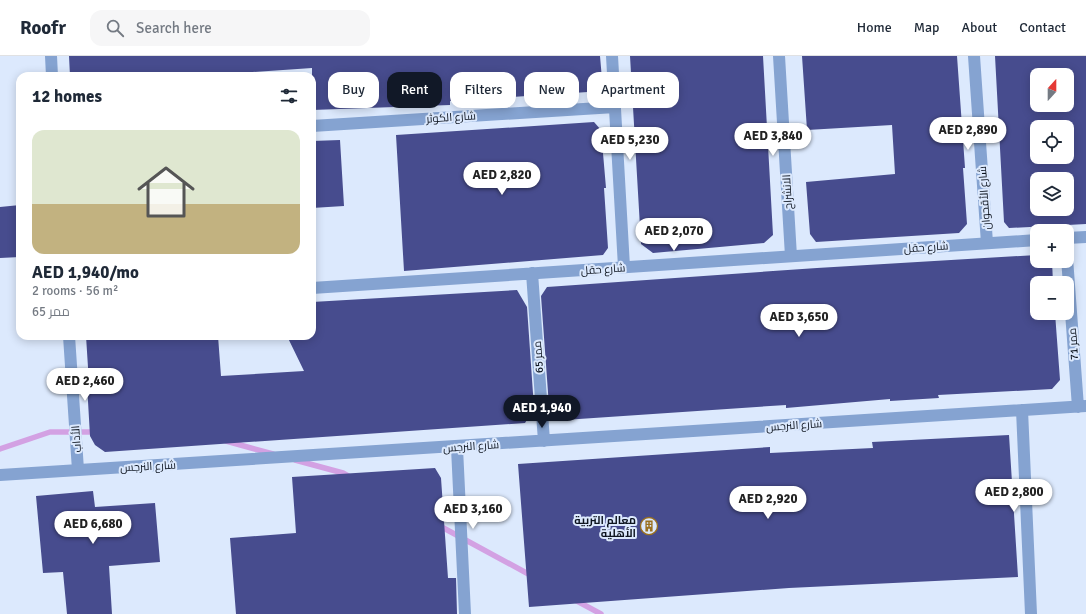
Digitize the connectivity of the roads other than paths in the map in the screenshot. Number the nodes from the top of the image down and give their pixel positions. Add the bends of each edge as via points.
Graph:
1 (51, 56) edge
2 (612, 56) edge
3 (779, 56) edge
4 (974, 56) edge
5 (52, 72) edge
6 (613, 72) edge
7 (599, 108) edge
8 (615, 108) edge
9 (316, 126) edge
10 (1086, 237) edge
11 (1074, 238) edge
12 (1030, 240) edge
13 (987, 243) junction
14 (791, 256) junction
15 (624, 267) junction
16 (1068, 268) edge
17 (532, 273) junction
18 (316, 288) edge
19 (69, 340) edge
20 (1082, 407) edge
21 (1022, 410) junction
22 (544, 441) junction
23 (457, 448) junction
24 (78, 470) junction
25 (0, 475) edge
26 (465, 614) edge
27 (1031, 614) edge

1 - 5 street
2 - 6 street
3 - 14 street, الانشراح
4 - 13 street, شارع الأقحوان
7 - 9 street, شارع الكوثر
8 - 15 street
10 - 11 street
12 - 13 street, شارع حقل
13 - 14 street, شارع حقل
14 - 15 street, شارع حقل
15 - 17 street, شارع حقل
16 - 20 street, ممر 71
17 - 18 street, شارع حقل
17 - 22 street, ممر 65
19 - 24 street, الأداب
20 - 21 street, شارع النرجس
21 - 22 street, شارع النرجس
21 - 27 street
22 - 23 street, شارع النرجس
23 - 24 street, شارع النرجس
23 - 26 street
24 - 25 street, شارع النرجس

